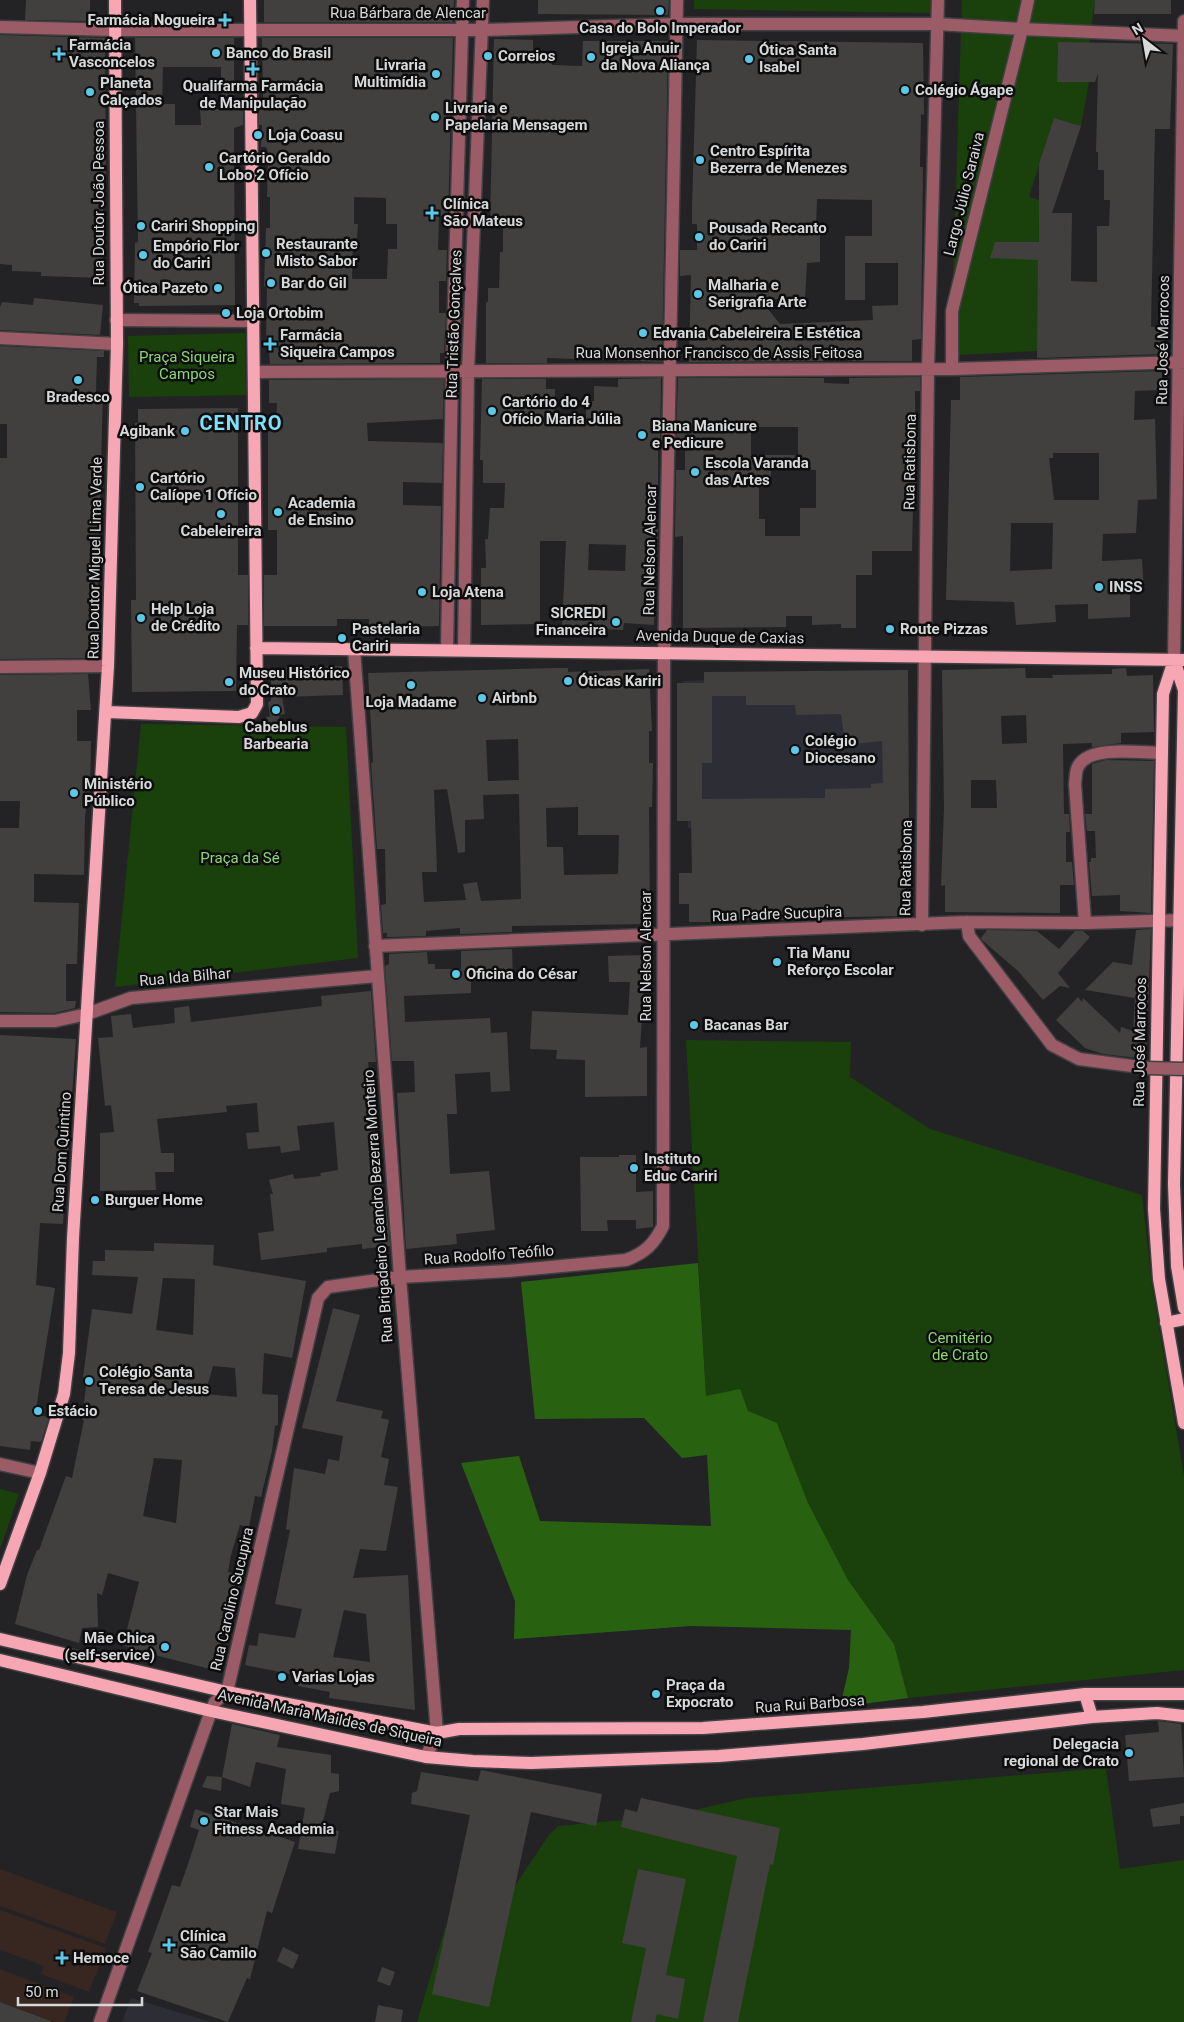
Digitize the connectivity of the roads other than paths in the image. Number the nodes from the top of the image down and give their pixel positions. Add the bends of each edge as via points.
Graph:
1 (115, 0) edge
2 (250, 0) edge
3 (463, 0) edge
4 (483, 0) edge
5 (677, 0) edge
6 (938, 0) edge
7 (1028, 0) edge
8 (1184, 21) edge
9 (676, 24) junction
10 (937, 24) junction
11 (0, 27) edge
12 (1022, 29) junction
13 (115, 30) junction
14 (251, 30) junction
15 (462, 30) junction
16 (483, 30) junction
17 (1184, 36) edge
18 (116, 320) junction
19 (254, 321) junction
20 (0, 338) edge
21 (117, 344) junction
22 (1181, 362) edge
23 (928, 368) junction
24 (670, 369) junction
25 (952, 369) junction
26 (468, 371) junction
27 (254, 372) junction
28 (452, 372) junction
29 (114, 406) joint
30 (256, 648) junction
31 (354, 649) junction
32 (447, 650) junction
33 (464, 650) junction
34 (664, 652) junction
35 (924, 656) junction
36 (1179, 660) edge
37 (108, 666) junction
38 (0, 667) edge
39 (106, 712) junction
40 (1162, 753) junction
41 (1182, 920) edge
42 (1158, 921) junction
43 (967, 922) junction
44 (1085, 923) junction
45 (922, 926) junction
46 (662, 934) junction
47 (375, 946) junction
48 (377, 976) junction
49 (87, 1014) junction
50 (0, 1021) edge
51 (1184, 1070) edge
52 (650, 1247) joint
53 (400, 1277) junction
54 (328, 1287) joint
55 (1184, 1308) edge
56 (1184, 1319) edge
57 (1166, 1323) junction
58 (1184, 1423) edge
59 (0, 1464) edge
60 (40, 1473) junction
61 (0, 1584) edge
62 (0, 1639) edge
63 (0, 1660) edge
64 (227, 1692) junction
65 (1085, 1694) junction
66 (1184, 1694) edge
67 (211, 1711) junction
68 (1184, 1716) edge
69 (1092, 1717) junction
70 (437, 1733) junction
71 (426, 1757) junction
72 (100, 2022) edge

1 - 13 main road, Rua Doutor João Pessoa
2 - 14 main road
3 - 15 street, Rua Tristão Gonçalves
4 - 16 street, Rua Tristão Gonçalves
5 - 9 street, Rua Nelson Alencar
6 - 10 street, Rua Ratisbona
7 - 12 street, Largo Júlio Saraiva
8 - 17 street, Rua José Marrocos
9 - 10 street, Rua Bárbara de Alencar
9 - 16 street, Rua Bárbara de Alencar
9 - 24 street, Rua Nelson Alencar
10 - 12 street
10 - 23 street, Rua Ratisbona
11 - 13 street, Rua Bárbara de Alencar
12 - 17 street
12 - 25 street, Largo Júlio Saraiva via 952,311
13 - 14 street, Rua Bárbara de Alencar
13 - 18 main road, Rua Doutor João Pessoa
14 - 15 street, Rua Bárbara de Alencar
14 - 19 main road
15 - 16 street, Rua Bárbara de Alencar
15 - 28 street, Rua Tristão Gonçalves
16 - 26 street, Rua Tristão Gonçalves
17 - 22 street, Rua José Marrocos
18 - 19 street
18 - 21 main road, Rua Doutor João Pessoa
19 - 27 main road
20 - 21 street
21 - 29 main road, Rua Doutor João Pessoa
22 - 25 street, Rua Monsenhor Francisco de Assis Feitosa
22 - 36 street, Rua José Marrocos
23 - 24 street, Rua Monsenhor Francisco de Assis Feitosa
23 - 25 street, Rua Monsenhor Francisco de Assis Feitosa
23 - 35 street, Rua Ratisbona
24 - 26 street, Rua Monsenhor Francisco de Assis Feitosa
24 - 34 street, Rua Nelson Alencar
26 - 28 street, Rua Monsenhor Francisco de Assis Feitosa
26 - 33 street, Rua Tristão Gonçalves
27 - 28 street, Rua Monsenhor Francisco de Assis Feitosa
27 - 30 main road
28 - 32 street, Rua Tristão Gonçalves
29 - 37 main road, Rua Doutor Miguel Lima Verde
30 - 31 main road, Avenida Duque de Caxias
30 - 39 main road via 257,704 252,712 239,717
31 - 32 main road, Avenida Duque de Caxias
31 - 47 street, Rua Brigadeiro Leandro Bezerra Monteiro
32 - 33 main road, Avenida Duque de Caxias
33 - 34 main road, Avenida Duque de Caxias
34 - 35 main road, Avenida Duque de Caxias
34 - 46 street, Rua Nelson Alencar
35 - 36 main road, Avenida Duque de Caxias
35 - 45 street, Rua Ratisbona
36 - 40 main road, Rua José Marrocos via 1163,694
36 - 41 main road, Rua José Marrocos via 1184,690
37 - 38 street
37 - 39 main road, Rua Doutor Miguel Lima Verde
39 - 49 main road, Rua Dom Quintino
40 - 42 main road, Rua José Marrocos
40 - 44 street via 1099,753 1086,757 1078,766 1075,784
41 - 42 street, Rua Padre Sucupira
41 - 55 main road, Rua José Marrocos via 1174,1184 1177,1266
42 - 44 street, Rua Padre Sucupira
42 - 57 main road, Rua José Marrocos via 1154,1209 1155,1246
43 - 44 street, Rua Padre Sucupira
43 - 45 street, Rua Padre Sucupira
43 - 51 street, bridge via 969,936 1052,1045 1079,1059
45 - 46 street, Rua Padre Sucupira
46 - 47 street, Rua Padre Sucupira
46 - 52 street, Rua Nelson Alencar via 664,1218 663,1226
47 - 48 street, Rua Brigadeiro Leandro Bezerra Monteiro
48 - 49 street, Rua Ida Bilhar via 131,998
48 - 53 street, Rua Brigadeiro Leandro Bezerra Monteiro
49 - 50 street, Rua Ida Bilhar via 55,1022
49 - 60 main road, Rua Dom Quintino via 68,1374
52 - 53 street, Rua Rodolfo Teófilo via 639,1255 613,1262 508,1272
53 - 54 street, Rua Rodolfo Teófilo
53 - 70 street, Rua Brigadeiro Leandro Bezerra Monteiro
54 - 64 street, Rua Carolino Sucupira via 318,1298 315,1308
56 - 57 main road
57 - 58 main road, Rua José Marrocos
59 - 60 street
60 - 61 main road, Rua Dom Quintino
62 - 64 main road, Avenida Maria Maildes de Siqueira
63 - 67 main road, Avenida Maria Maildes de Siqueira
64 - 67 street, Rua Carolino Sucupira via 215,1702
64 - 70 main road, Avenida Maria Maildes de Siqueira
65 - 66 main road, Rua Rui Barbosa
65 - 69 main road
65 - 70 main road, Rua Rui Barbosa via 923,1712 703,1728 460,1729
67 - 71 main road, Avenida Maria Maildes de Siqueira
67 - 72 street, Rua Carolino Sucupira
68 - 69 main road via 1157,1713
69 - 71 main road, Avenida Maria Maildes de Siqueira via 863,1744 718,1756 531,1763
70 - 71 street, Rua Brigadeiro Leandro Bezerra Monteiro

